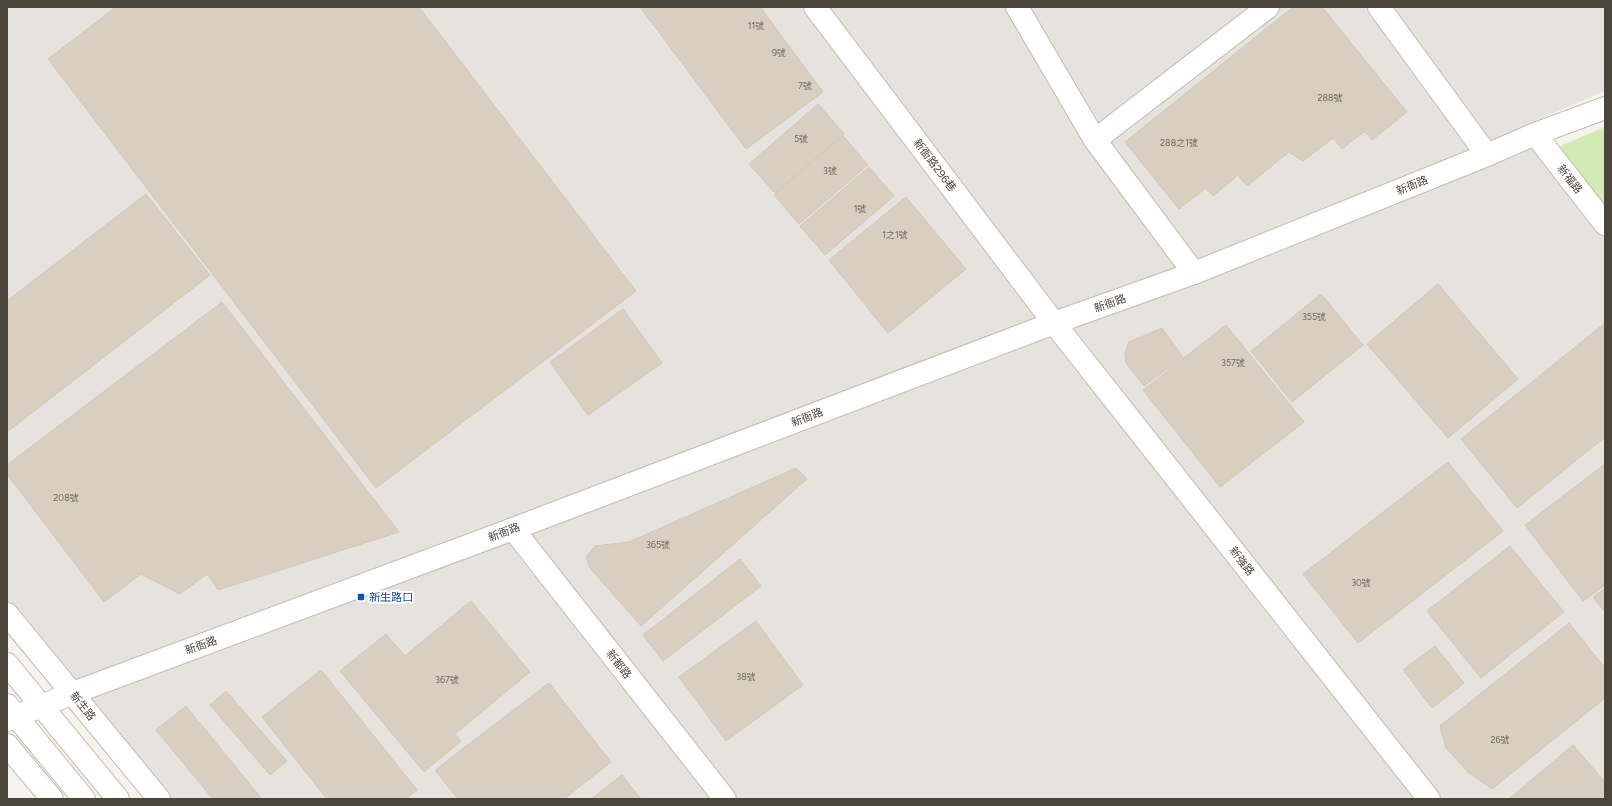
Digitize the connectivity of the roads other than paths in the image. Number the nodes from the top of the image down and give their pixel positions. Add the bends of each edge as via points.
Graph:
1 (815, 7) edge
2 (1016, 7) edge
3 (1268, 7) edge
4 (1379, 7) edge
5 (1605, 108) edge
6 (1535, 134) junction
7 (1095, 140) junction
8 (1487, 155) junction
9 (1605, 224) edge
10 (1194, 273) junction
11 (1054, 323) junction
12 (513, 529) junction
13 (7, 614) edge
14 (7, 664) edge
15 (73, 693) junction
16 (41, 706) junction
17 (10, 714) edge
18 (7, 745) edge
19 (52, 799) edge
20 (84, 799) edge
21 (118, 799) edge
22 (158, 799) edge
23 (724, 799) edge
24 (1429, 799) edge

1 - 11 street, 新衙路296巷
2 - 7 street
3 - 7 street
4 - 8 street
5 - 6 street, 新衙路
6 - 8 street, 新衙路
6 - 9 street, 新福路
7 - 10 street
8 - 10 street, 新衙路
10 - 11 street, 新衙路
11 - 12 street, 新衙路
11 - 24 street, 新強路
12 - 15 street, 新衙路
12 - 23 street, 新都路
13 - 15 street, 新生路
14 - 16 street
15 - 16 street, 新衙路
15 - 22 street, 新生路
16 - 17 street, 新衙路
16 - 21 street
17 - 20 street
18 - 19 street

